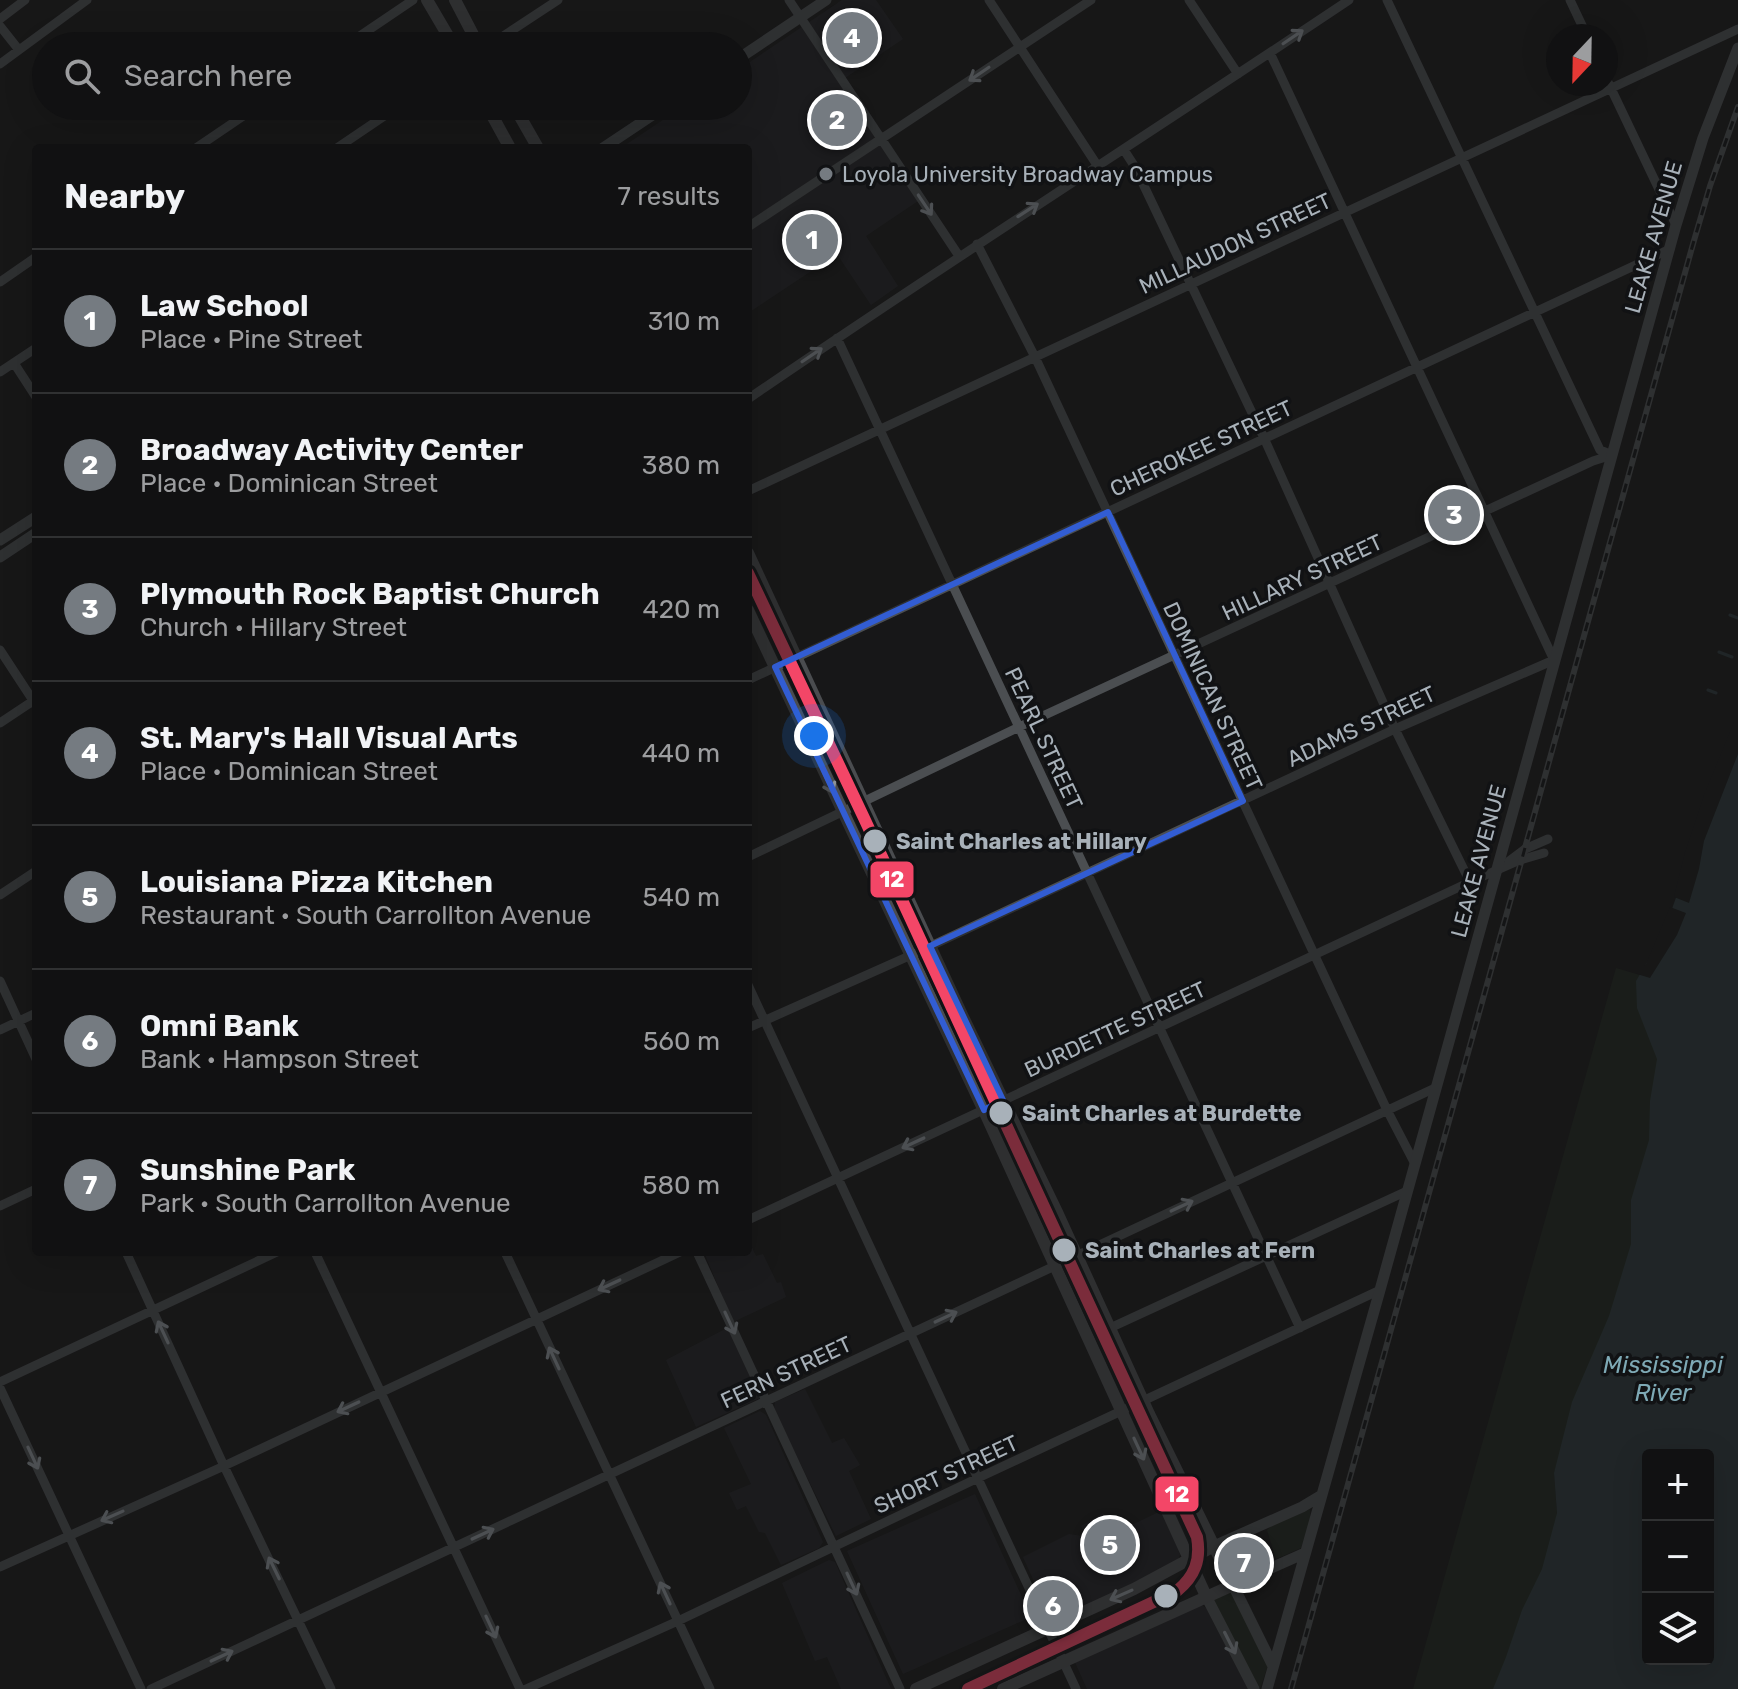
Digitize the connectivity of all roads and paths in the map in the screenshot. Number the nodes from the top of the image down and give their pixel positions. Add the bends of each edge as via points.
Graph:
1 (25, 0) edge
2 (87, 0) edge
3 (413, 0) edge
4 (427, 0) edge
5 (455, 0) edge
6 (558, 0) edge
7 (789, 0) edge
8 (826, 0) edge
9 (989, 0) edge
10 (1091, 0) edge
11 (1189, 0) edge
12 (1349, 0) edge
13 (1387, 0) edge
14 (1570, 0) edge
15 (800, 17) junction
16 (0, 19) edge
17 (1581, 24) edge
18 (0, 26) edge
19 (1738, 29) edge
20 (43, 32) edge
21 (366, 32) edge
22 (446, 32) edge
23 (472, 32) edge
24 (509, 32) edge
25 (32, 40) edge
26 (1020, 47) junction
27 (1738, 48) edge
28 (19, 50) junction
29 (752, 50) edge
30 (1270, 53) junction
31 (0, 64) edge
32 (1238, 74) junction
33 (1618, 79) edge
34 (1582, 96) edge
35 (1614, 96) edge
36 (237, 120) edge
37 (378, 120) edge
38 (495, 120) edge
39 (522, 120) edge
40 (645, 120) edge
41 (882, 139) junction
42 (202, 144) edge
43 (343, 144) edge
44 (508, 144) edge
45 (536, 144) edge
46 (609, 144) edge
47 (1124, 150) junction
48 (1462, 157) junction
49 (1097, 165) junction
50 (1345, 212) junction
51 (752, 224) edge
52 (1676, 225) junction
53 (977, 244) junction
54 (1670, 249) junction
55 (959, 256) junction
56 (32, 260) edge
57 (0, 282) edge
58 (1191, 284) junction
59 (1535, 312) junction
60 (837, 338) junction
61 (32, 351) edge
62 (1035, 357) junction
63 (14, 363) junction
64 (1418, 367) junction
65 (0, 372) edge
66 (32, 391) edge
67 (752, 396) edge
68 (879, 429) junction
69 (1264, 438) junction
70 (1612, 455) junction
71 (752, 489) edge
72 (1486, 511) junction
73 (1108, 512) junction
74 (32, 520) edge
75 (32, 536) edge
76 (0, 540) edge
77 (0, 557) edge
78 (752, 561) edge
79 (952, 584) junction
80 (1330, 584) junction
81 (752, 618) edge
82 (0, 650) edge
83 (1175, 656) junction
84 (797, 657) junction
85 (1554, 660) junction
86 (775, 667) junction
87 (752, 678) edge
88 (32, 698) edge
89 (32, 704) edge
90 (0, 723) edge
91 (1019, 727) junction
92 (1395, 729) junction
93 (1243, 801) junction
94 (865, 802) junction
95 (843, 813) junction
96 (1548, 839) dead end
97 (1544, 853) dead end
98 (752, 855) edge
99 (1497, 870) junction
100 (1088, 873) junction
101 (32, 874) edge
102 (1470, 882) junction
103 (0, 895) edge
104 (930, 946) junction
105 (910, 955) junction
106 (1315, 955) junction
107 (0, 981) edge
108 (752, 993) edge
109 (32, 1015) edge
110 (765, 1020) junction
111 (19, 1022) junction
112 (752, 1026) edge
113 (1160, 1027) junction
114 (0, 1030) edge
115 (32, 1050) edge
116 (1435, 1088) junction
117 (1003, 1100) junction
118 (984, 1110) junction
119 (1387, 1110) junction
120 (1415, 1164) junction
121 (838, 1178) junction
122 (1232, 1183) junction
123 (32, 1191) edge
124 (1407, 1191) junction
125 (0, 1206) edge
126 (752, 1218) edge
127 (1077, 1255) junction
128 (128, 1256) edge
129 (268, 1256) edge
130 (317, 1256) edge
131 (507, 1256) edge
132 (671, 1256) edge
133 (699, 1256) edge
134 (1266, 1256) junction
135 (1056, 1265) junction
136 (1380, 1290) junction
137 (153, 1310) junction
138 (536, 1319) junction
139 (1110, 1328) junction
140 (1300, 1328) junction
141 (911, 1333) junction
142 (0, 1385) edge
143 (381, 1392) junction
144 (767, 1401) junction
145 (1143, 1401) junction
146 (1122, 1411) junction
147 (224, 1466) junction
148 (609, 1475) junction
149 (978, 1478) junction
150 (1322, 1495) junction
151 (69, 1535) junction
152 (835, 1546) junction
153 (1214, 1546) junction
154 (454, 1548) junction
155 (1305, 1553) junction
156 (1190, 1558) junction
157 (0, 1567) edge
158 (1233, 1585) junction
159 (1206, 1596) junction
160 (299, 1620) junction
161 (678, 1621) junction
162 (1047, 1628) junction
163 (1063, 1661) junction
164 (1273, 1666) junction
165 (141, 1689) edge
166 (151, 1689) edge
167 (331, 1689) edge
168 (523, 1689) edge
169 (710, 1689) edge
170 (900, 1689) edge
171 (916, 1689) edge
172 (1003, 1689) edge
173 (1076, 1689) edge
174 (1254, 1689) edge
175 (1267, 1689) edge

1 - 16 street
2 - 20 street
3 - 21 street
4 - 22 main road
5 - 23 main road
6 - 24 street
7 - 15 street
8 - 15 street
9 - 26 street
10 - 26 street
11 - 32 street
30 -> 12 street
13 - 48 street
14 - 17 street
15 - 29 street
15 - 41 street
18 - 28 street
19 - 33 street, MILLAUDON STREET
25 - 28 street
26 -> 41 street
26 - 49 street
27 - 52 street, LEAKE AVENUE
28 - 31 street
30 - 32 street
30 - 50 street
32 - 47 street
34 - 48 street, MILLAUDON STREET
35 - 52 street
36 - 42 street
37 - 43 street
38 - 44 main road
39 - 45 main road
40 - 46 street
41 - 51 street
41 -> 55 street
47 - 49 street
47 - 58 street
48 - 50 street, MILLAUDON STREET
48 - 59 street
53 -> 49 street
50 - 58 street, MILLAUDON STREET
50 - 64 street
52 - 54 street, LEAKE AVENUE
53 - 55 street
53 - 62 street, DOMINICAN STREET
54 - 59 street, CHEROKEE STREET
54 - 70 street, LEAKE AVENUE
55 - 60 street
56 - 57 street
58 - 62 street, MILLAUDON STREET
58 - 69 street
59 - 64 street, CHEROKEE STREET
59 - 70 street via 1600,450
67 -> 60 street
60 - 68 street, PEARL STREET
61 - 63 street
62 - 68 street, MILLAUDON STREET
62 - 73 street, DOMINICAN STREET
63 - 65 street
63 - 66 street
64 - 69 street, CHEROKEE STREET
64 - 72 street
68 - 71 street, MILLAUDON STREET
68 - 79 street, PEARL STREET
69 - 73 street, CHEROKEE STREET
69 - 80 street
70 - 72 street, HILLARY STREET
70 - 85 street, LEAKE AVENUE
72 - 80 street, HILLARY STREET
72 - 85 street
73 - 79 street, CHEROKEE STREET
73 - 83 street, DOMINICAN STREET
74 - 76 street
75 - 77 street
78 - 84 main road
79 - 84 street, CHEROKEE STREET
79 - 91 street, PEARL STREET
80 - 83 street, HILLARY STREET
80 - 92 street
81 - 86 main road
82 - 88 street
83 - 91 street, HILLARY STREET
83 - 93 street, DOMINICAN STREET
84 - 86 street, CHEROKEE STREET
84 - 94 main road
85 - 92 street, ADAMS STREET
85 - 99 street, LEAKE AVENUE
86 - 87 street, CHEROKEE STREET
86 -> 95 main road
89 - 90 street
91 - 94 street, HILLARY STREET
91 - 100 street, PEARL STREET
92 - 93 street, ADAMS STREET
92 - 102 street
93 - 100 street, ADAMS STREET
93 - 106 street, DOMINICAN STREET
94 - 95 street, HILLARY STREET
94 - 104 main road
95 - 98 street, HILLARY STREET
95 - 105 main road
96 - 99 street
97 - 99 street
99 - 102 street, BURDETTE STREET
99 - 116 street, LEAKE AVENUE
100 - 104 street, ADAMS STREET
100 - 113 street, PEARL STREET
101 - 103 street
102 - 106 street, BURDETTE STREET
104 - 105 street, ADAMS STREET
104 - 117 main road
105 - 110 street, ADAMS STREET
105 - 118 main road
106 - 113 street, BURDETTE STREET
106 - 119 street, DOMINICAN STREET
107 - 111 street
108 - 110 street
109 - 111 street
110 - 112 street, ADAMS STREET
110 - 121 street
111 - 114 street
111 - 115 street
113 - 117 street, BURDETTE STREET
113 - 122 street, PEARL STREET
116 - 119 street, FERN STREET
116 - 120 street, LEAKE AVENUE
117 - 118 street, BURDETTE STREET
117 - 127 main road
118 -> 121 street, BURDETTE STREET
118 - 135 main road
119 - 120 street, DOMINICAN STREET
119 - 122 street, FERN STREET
120 - 124 street, LEAKE AVENUE
121 - 126 street, BURDETTE STREET
121 - 141 street
127 -> 122 street, FERN STREET
122 - 134 street, PEARL STREET
123 - 125 street
124 - 134 street
124 - 136 street, LEAKE AVENUE
127 - 135 street, FERN STREET
127 - 139 main road
128 - 137 street
129 - 137 street
130 - 143 street
131 - 138 street
132 -> 138 street
133 -> 144 street
134 - 139 street
134 - 140 street, PEARL STREET
141 -> 135 street, FERN STREET
135 - 146 main road
136 - 140 street, SHORT STREET
136 - 150 street, LEAKE AVENUE
137 - 142 street
147 -> 137 street
138 - 143 street
148 -> 138 street
139 - 145 main road
140 - 145 street, SHORT STREET
141 - 144 street, FERN STREET
141 - 149 street
142 -> 151 street
143 -> 147 street
143 - 154 street
144 - 148 street, FERN STREET
144 - 152 street
145 - 146 street, SHORT STREET
145 - 153 main road
146 - 149 street, SHORT STREET
146 -> 156 main road
147 -> 151 street
160 -> 147 street
154 -> 148 street, FERN STREET
161 -> 148 street
149 - 152 street, SHORT STREET
149 - 162 street
150 - 153 street
150 - 155 street, LEAKE AVENUE
151 - 157 street
151 - 165 street
152 - 161 street, SHORT STREET
152 -> 170 street
153 - 156 main road
153 - 158 main road
154 - 160 street, FERN STREET
154 -> 168 street
155 - 158 street
155 - 164 street, LEAKE AVENUE
156 - 159 main road
156 -> 162 main road
158 - 159 main road
158 - 164 street
159 - 163 main road
159 -> 174 street
166 -> 160 street, FERN STREET
160 - 167 street
161 - 168 street, SHORT STREET
161 - 169 street
162 - 163 street
162 - 171 main road
163 - 172 main road
163 - 173 street
164 - 175 street, LEAKE AVENUE

